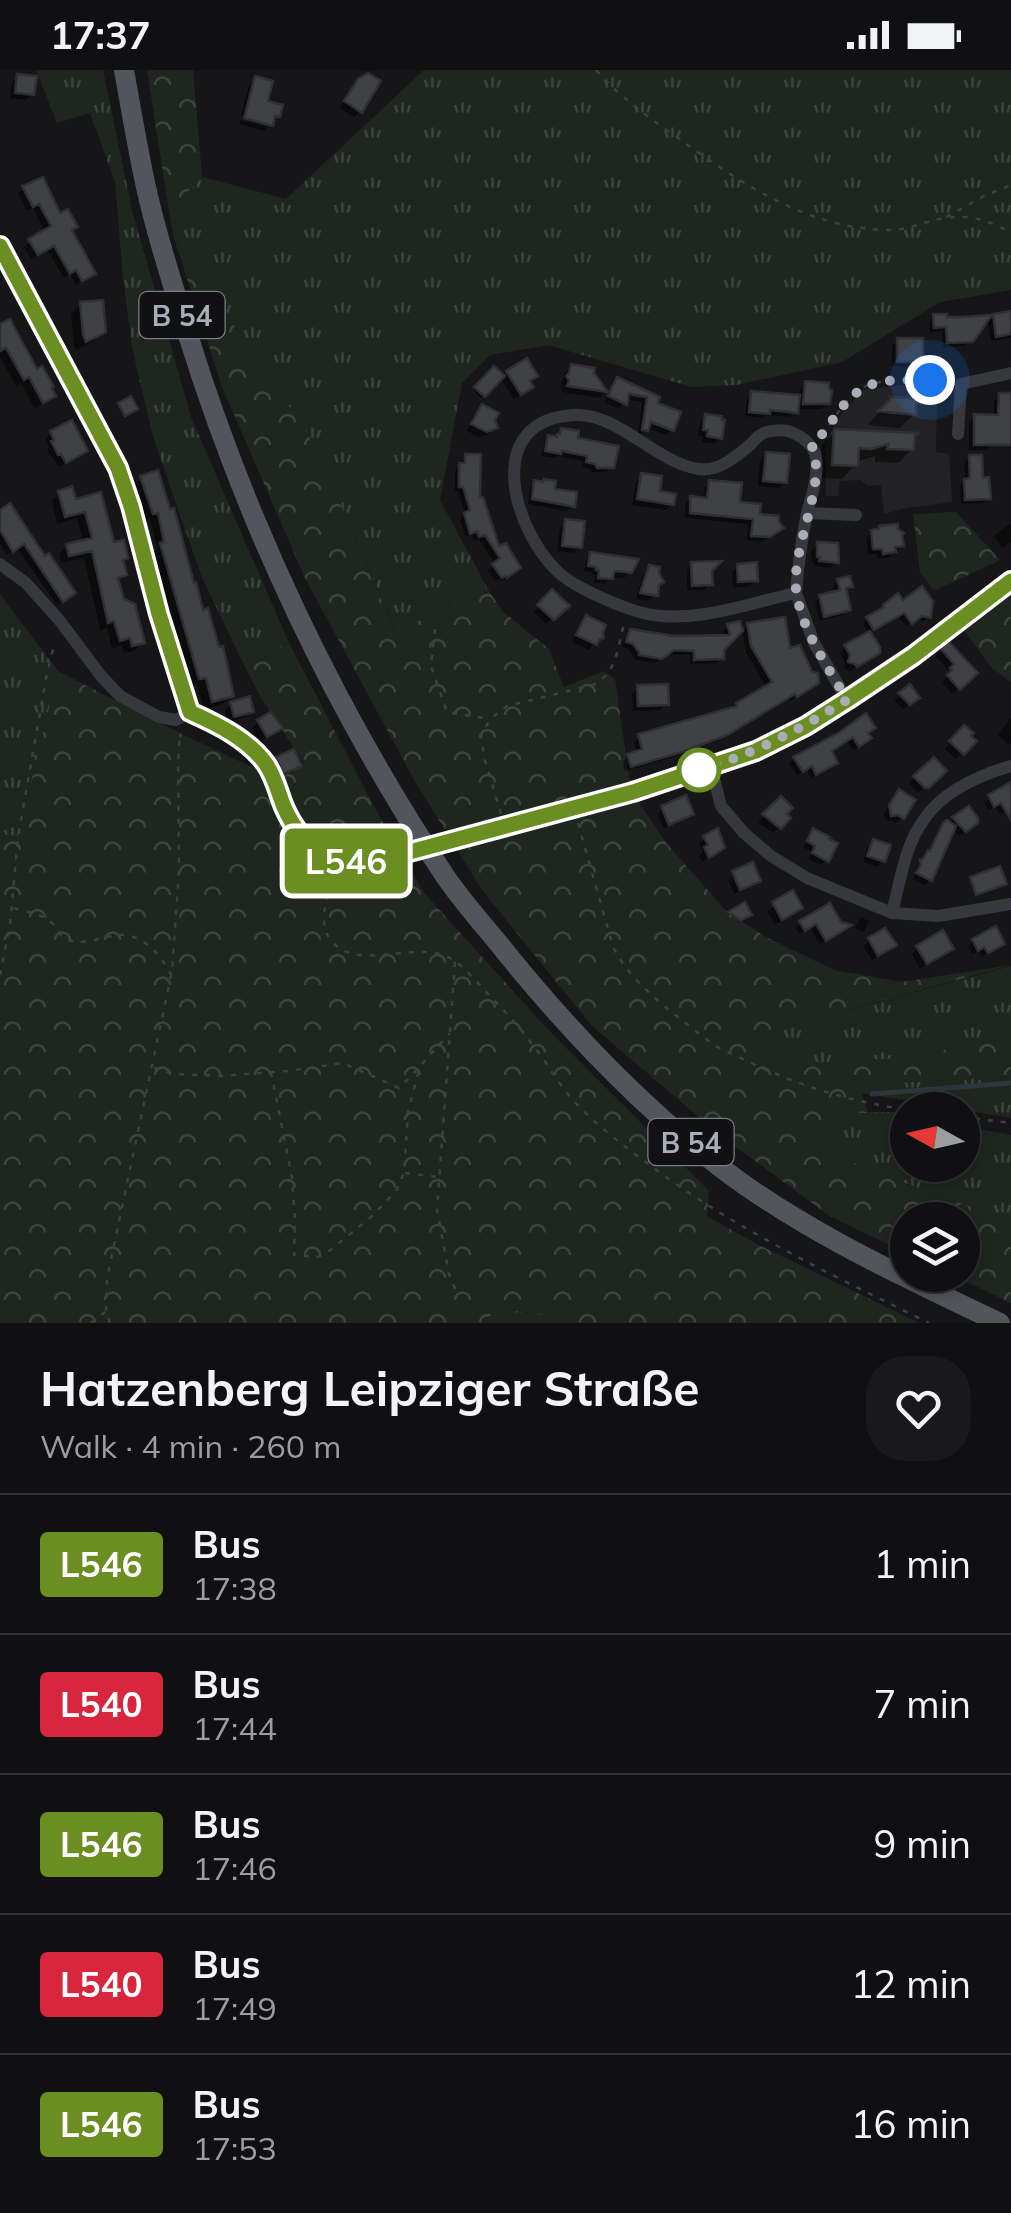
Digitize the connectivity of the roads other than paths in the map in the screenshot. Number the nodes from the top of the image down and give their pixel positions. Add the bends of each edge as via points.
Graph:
1 (124, 70) edge
2 (0, 246) edge
3 (1011, 373) edge
4 (958, 434) dead end
5 (808, 513) junction
6 (856, 515) dead end
7 (0, 564) edge
8 (1011, 581) edge
9 (796, 593) junction
10 (847, 700) junction
11 (190, 712) junction
12 (1011, 766) edge
13 (711, 767) junction
14 (1011, 904) edge
15 (892, 913) junction
16 (1000, 1323) edge

1 - 16 main road, B 54 via 156,229 236,472 328,674 447,880 588,1046 721,1167 880,1266
2 - 11 street via 118,468
3 - 4 street via 961,384
5 - 6 street
5 - 9 street
5 - 9 street via 816,456 811,444 786,429 762,433 726,464 702,470 675,463 616,426 580,414 550,417 526,434 516,460 520,514 558,572 590,592 649,615 699,616
7 - 11 street via 26,583 120,696 160,717 176,720
8 - 10 street
9 - 10 street via 814,644
10 - 13 street via 756,751
11 - 13 street via 220,725 264,762 306,842 340,860 376,861
12 - 15 street via 954,790 925,818 907,854
13 - 15 street via 722,806 771,856
14 - 15 street via 938,916

